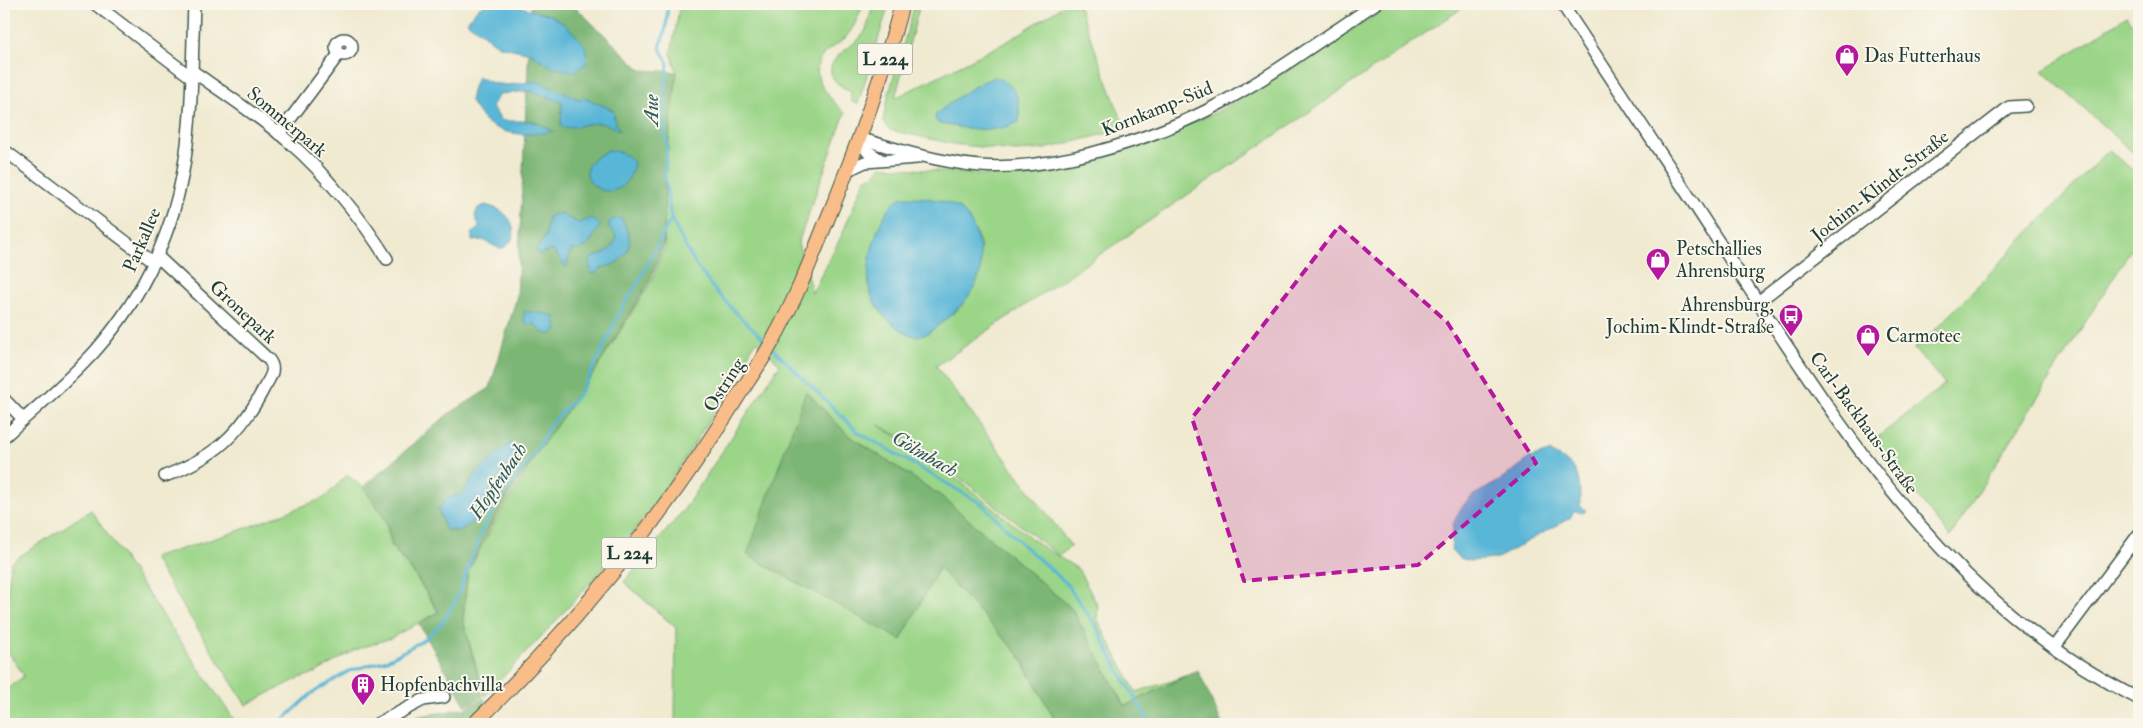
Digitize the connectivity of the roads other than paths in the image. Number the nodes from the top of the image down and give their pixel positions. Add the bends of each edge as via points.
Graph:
1 (95, 4) edge
2 (194, 4) edge
3 (902, 4) edge
4 (1375, 4) edge
5 (1562, 4) edge
6 (339, 54) dead end
7 (191, 74) junction
8 (2026, 106) dead end
9 (278, 134) junction
10 (859, 138) junction
11 (4, 150) edge
12 (926, 158) junction
13 (881, 160) junction
14 (848, 170) junction
15 (387, 259) dead end
16 (155, 260) junction
17 (1758, 302) junction
18 (4, 399) edge
19 (23, 419) junction
20 (4, 437) edge
21 (165, 476) dead end
22 (2139, 534) edge
23 (2054, 648) junction
24 (444, 697) dead end
25 (2139, 699) edge
26 (377, 724) edge
27 (474, 724) edge

1 - 7 street, Sommerpark
2 - 7 street, Parkallee
3 - 10 main road, Ostring / L 224
4 - 12 street, Kornkamp-Süd via 1224,102 1131,141 1068,159 1032,165 980,166
5 - 17 street, Carl-Backhaus-Straße
6 - 9 street
7 - 9 street, Sommerpark
7 - 16 street, Parkallee via 188,140 182,179
8 - 17 street, Jochim-Klindt-Straße via 2009,107
9 - 15 street, Sommerpark via 316,168 371,232
10 - 12 street, Kornkamp-Süd
10 - 13 street via 867,151
10 - 14 main road, Ostring / L 224
11 - 16 street
12 - 13 street, Kornkamp-Süd
13 - 14 street, Kornkamp-Süd via 865,162
14 - 27 main road, Ostring / L 224 via 772,342 683,483 635,546 568,624
16 - 19 street, Parkallee via 132,303 109,334 84,363
16 - 21 street, Gronepark via 273,367 255,406 233,435 205,458
17 - 23 street, Carl-Backhaus-Straße via 1842,427 1899,501 1982,590
18 - 19 street
19 - 20 street, Parkallee
22 - 23 street
23 - 25 street, Carl-Backhaus-Straße
24 - 26 street via 423,700

